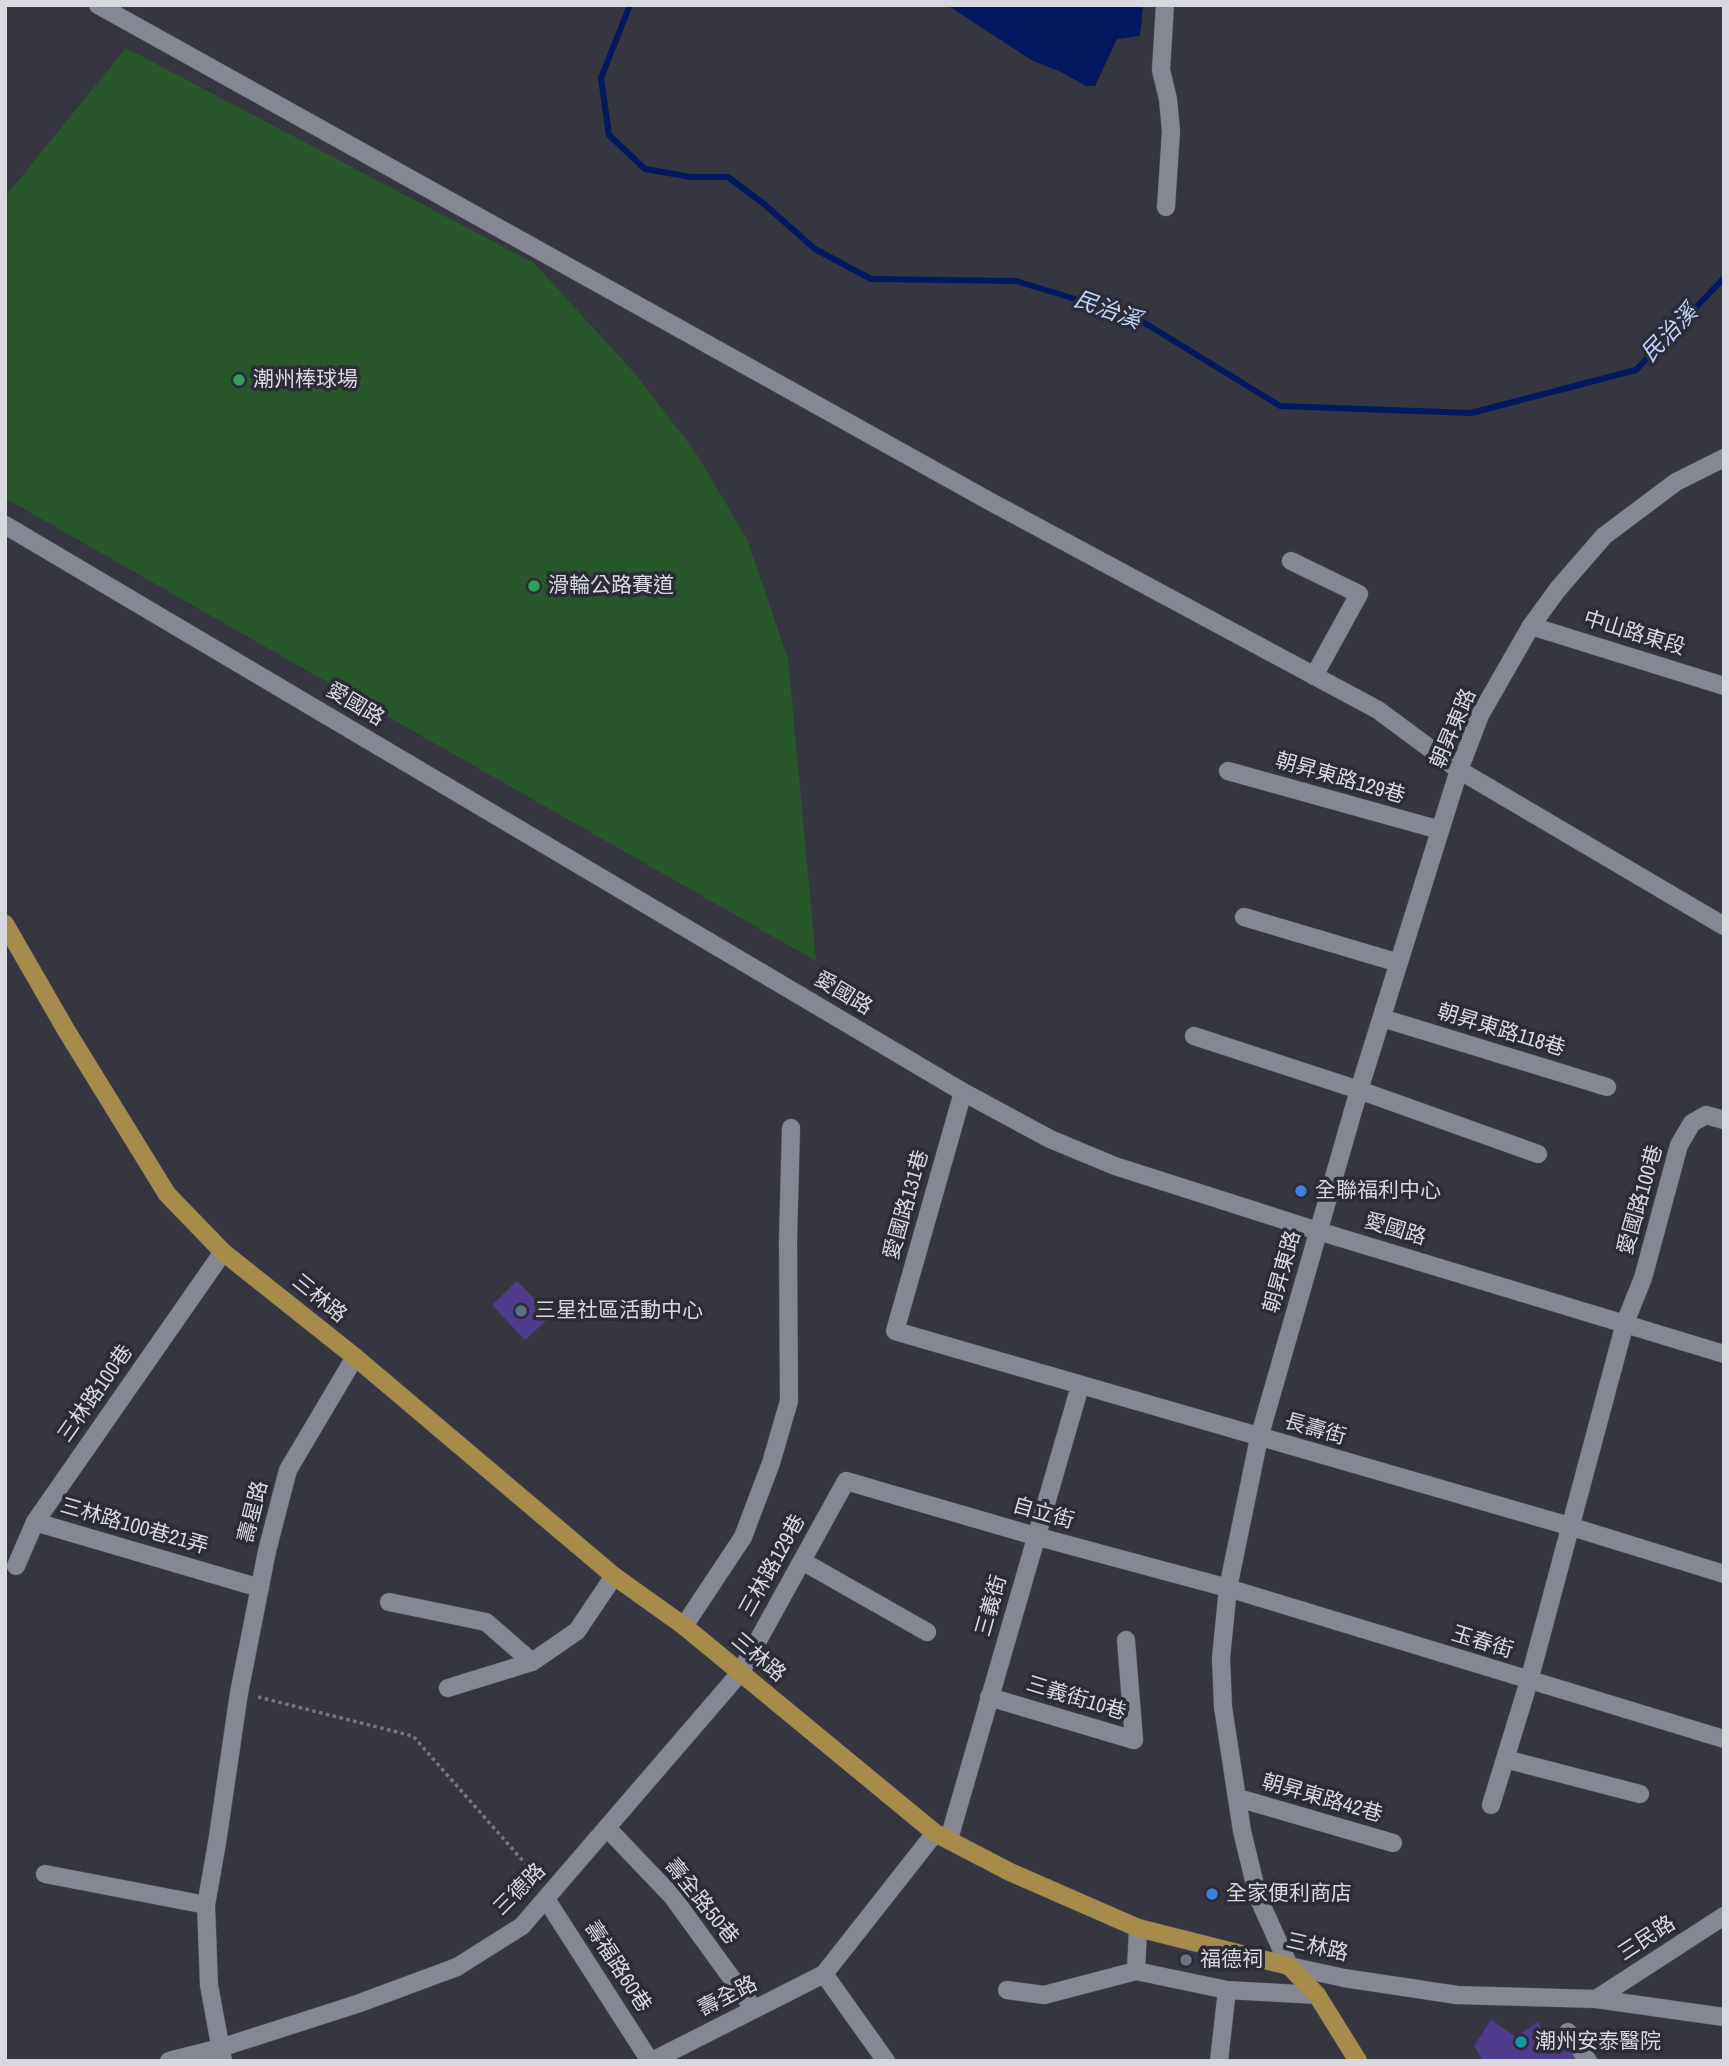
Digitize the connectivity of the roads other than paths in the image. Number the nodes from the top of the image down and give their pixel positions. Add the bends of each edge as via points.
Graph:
1 (98, 5) edge
2 (1165, 5) edge
3 (1166, 207) dead end
4 (1724, 458) edge
5 (5, 525) edge
6 (1291, 561) dead end
7 (1531, 626) junction
8 (1314, 676) junction
9 (1724, 686) edge
10 (1459, 770) junction
11 (1228, 771) dead end
12 (1440, 830) junction
13 (1244, 916) dead end
14 (5, 925) edge
15 (1724, 926) edge
16 (1399, 963) junction
17 (1382, 1018) junction
18 (1194, 1036) dead end
19 (1607, 1087) dead end
20 (1359, 1090) junction
21 (963, 1092) junction
22 (1724, 1120) edge
23 (790, 1128) dead end
24 (1538, 1154) dead end
25 (1318, 1231) junction
26 (223, 1252) junction
27 (1625, 1323) junction
28 (895, 1331) joint
29 (1724, 1354) edge
30 (355, 1357) junction
31 (1080, 1386) junction
32 (1259, 1438) junction
33 (846, 1481) joint
34 (35, 1522) junction
35 (1569, 1526) junction
36 (1035, 1536) junction
37 (802, 1561) junction
38 (16, 1566) dead end
39 (1724, 1574) edge
40 (614, 1576) junction
41 (260, 1588) junction
42 (1228, 1588) junction
43 (389, 1602) dead end
44 (684, 1626) junction
45 (927, 1632) dead end
46 (1126, 1640) dead end
47 (532, 1662) junction
48 (740, 1674) junction
49 (1529, 1681) junction
50 (448, 1688) dead end
51 (989, 1697) junction
52 (1724, 1739) edge
53 (1505, 1759) junction
54 (1640, 1794) dead end
55 (1238, 1798) junction
56 (1491, 1805) dead end
57 (607, 1828) junction
58 (942, 1836) junction
59 (1393, 1843) dead end
60 (45, 1874) dead end
61 (546, 1899) junction
62 (206, 1905) junction
63 (1724, 1916) edge
64 (1138, 1928) junction
65 (1289, 1966) junction
66 (1136, 1971) junction
67 (824, 1974) junction
68 (1007, 1990) dead end
69 (1227, 1990) junction
70 (1317, 1995) junction
71 (1596, 1999) junction
72 (754, 2009) junction
73 (1724, 2017) edge
74 (1568, 2032) dead end
75 (221, 2054) edge
76 (169, 2061) edge
77 (651, 2061) edge
78 (886, 2061) edge
79 (1219, 2061) edge
80 (1358, 2061) edge
81 (1588, 2061) edge

1 - 8 street via 991,502
2 - 3 street via 1161,70 1171,131
4 - 7 street, 朝昇東路 via 1675,482 1604,536
5 - 21 street, 愛國路
6 - 8 street via 1359,594
7 - 9 street, 中山路東段
7 - 10 street, 朝昇東路 via 1480,715
8 - 10 street via 1378,710
10 - 12 street, 朝昇東路
10 - 15 street
11 - 12 street, 朝昇東路129巷
12 - 16 street, 朝昇東路
13 - 16 street
14 - 26 main road, 三林路 via 167,1194
16 - 17 street, 朝昇東路
17 - 19 street, 朝昇東路118巷
17 - 20 street, 朝昇東路
18 - 20 street
20 - 24 street
20 - 25 street, 朝昇東路
21 - 25 street, 愛國路 via 1049,1139 1115,1166
21 - 28 street, 愛國路131巷
22 - 27 street, 愛國路100巷 via 1706,1115 1692,1123 1679,1145 1643,1278
23 - 44 street via 789,1401 743,1537
25 - 27 street, 愛國路
25 - 32 street, 朝昇東路
26 - 30 main road, 三林路
26 - 34 street, 三林路100巷
27 - 29 street, 愛國路
27 - 35 street
28 - 31 street, 長壽街
30 - 40 main road, 三林路
30 - 41 street, 壽星路 via 288,1471
31 - 32 street, 長壽街
31 - 36 street, 三義街
32 - 35 street, 長壽街
32 - 42 street, 朝昇東路
33 - 36 street, 自立街
33 - 37 street, 三林路129巷
34 - 38 street, 三林路100巷
34 - 41 street, 三林路100巷21弄
35 - 39 street, 長壽街
35 - 49 street
36 - 42 street, 自立街
36 - 51 street, 三義街
37 - 45 street
37 - 48 street, 三林路129巷
40 - 44 main road, 三林路
40 - 47 street via 577,1632
41 - 62 street, 壽星路
42 - 49 street, 玉春街
42 - 55 street, 朝昇東路 via 1221,1658 1223,1707
43 - 47 street via 486,1622
44 - 48 main road, 三林路
46 - 51 street, 三義街10巷 via 1134,1740
47 - 50 street
48 - 57 street, 三德路
48 - 58 main road, 三林路
49 - 52 street, 玉春街
49 - 53 street
51 - 58 street, 三義街
53 - 54 street
53 - 56 street
55 - 59 street, 朝昇東路42巷
55 - 65 street, 朝昇東路 via 1258,1897
57 - 61 street, 三德路
57 - 72 street, 壽全路50巷 via 672,1896
58 - 64 main road, 三林路 via 1010,1872
58 - 67 street, 壽全路
60 - 62 street
61 - 75 street, 三德路 via 522,1926 457,1966
61 - 77 street, 壽福路60巷
62 - 75 street via 209,1985
63 - 71 street, 三民路
64 - 65 main road, 三林路
64 - 66 street
65 - 70 main road, 朝昇東路
65 - 71 street, 三林路 via 1457,1995
66 - 68 street via 1044,1995
66 - 69 street
67 - 72 street, 壽全路
67 - 78 street
69 - 70 street
69 - 79 street
70 - 80 main road, 朝昇東路
71 - 73 street, 三林路
72 - 77 street, 壽全路
74 - 81 street
75 - 76 street

